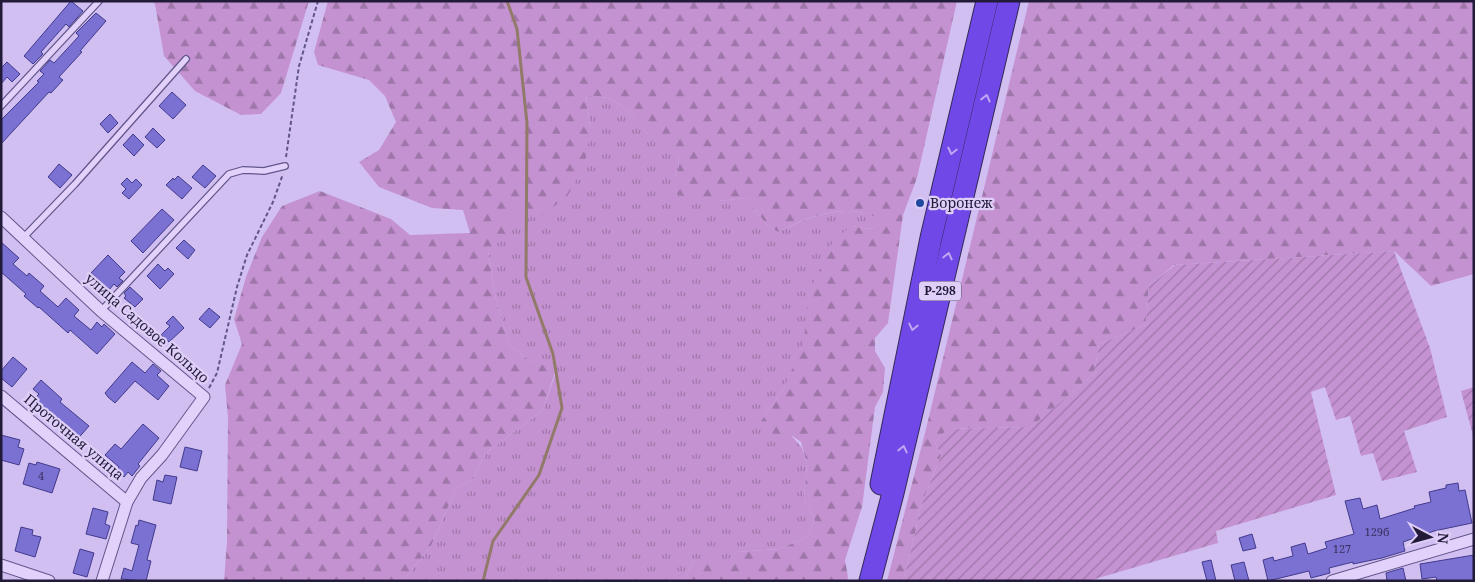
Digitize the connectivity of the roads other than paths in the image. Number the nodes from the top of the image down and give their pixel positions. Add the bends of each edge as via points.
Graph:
1 (99, 1) edge
2 (987, 1) edge
3 (1009, 1) edge
4 (186, 59) dead end
5 (1, 106) edge
6 (286, 166) road end
7 (1, 218) edge
8 (23, 238) junction
9 (102, 311) junction
10 (1, 396) edge
11 (127, 502) junction
12 (1474, 538) edge
13 (1, 565) edge
14 (50, 581) edge
15 (102, 581) edge
16 (864, 581) edge
17 (870, 581) edge
18 (1332, 581) edge

1 - 5 lane
2 -> 16 highway, Р-298 via 931,238
17 -> 3 highway, Р-298
4 - 8 lane
6 - 9 lane via 229,174
7 - 8 street, улица Садовое Кольцо
8 - 9 street, улица Садовое Кольцо
9 - 11 street, улица Садовое Кольцо via 204,397 162,455 140,478
10 - 11 street, Проточная улица
11 - 15 street, улица Садовое Кольцо
12 - 18 street
13 - 14 street

